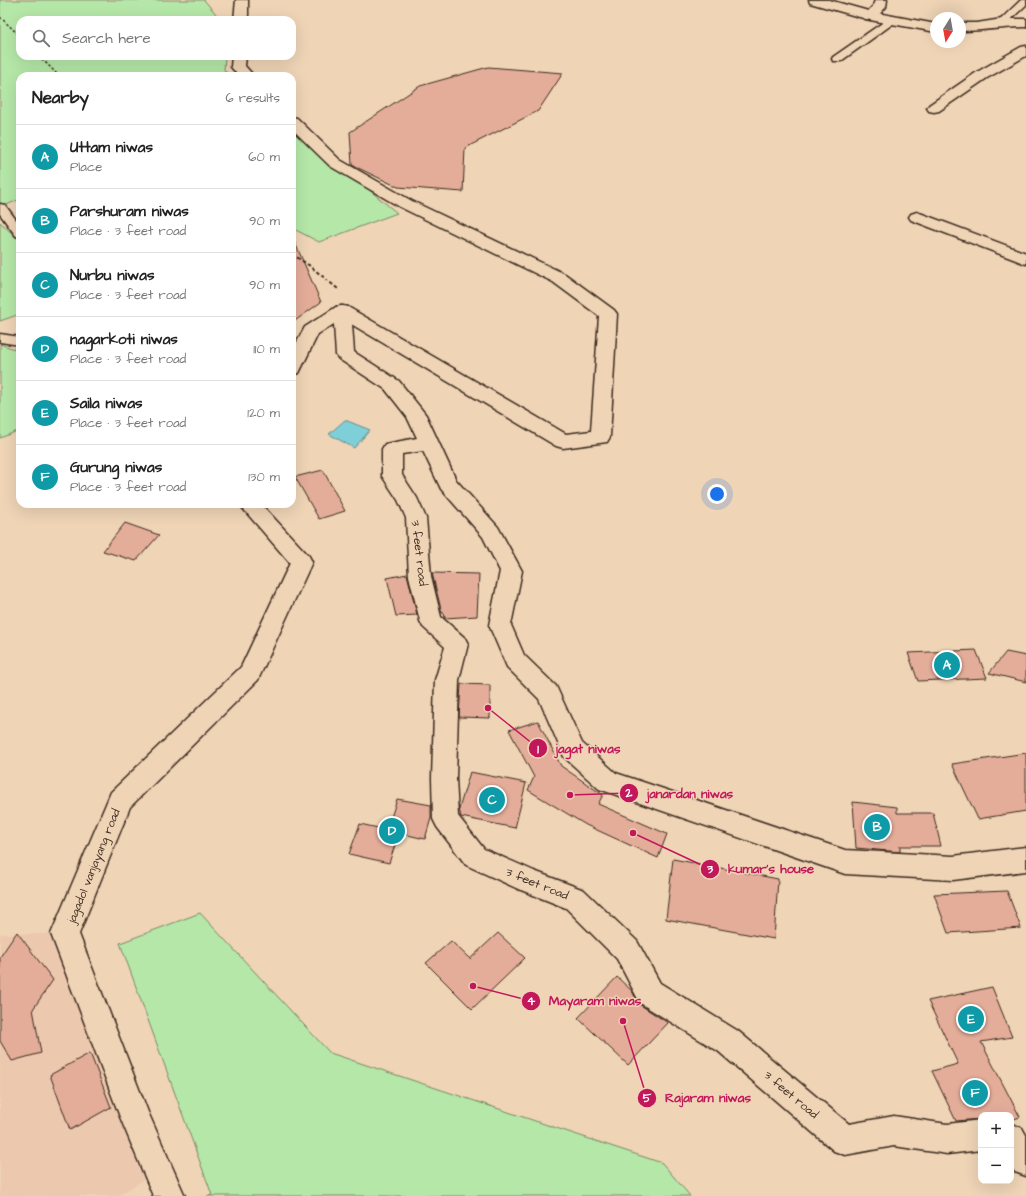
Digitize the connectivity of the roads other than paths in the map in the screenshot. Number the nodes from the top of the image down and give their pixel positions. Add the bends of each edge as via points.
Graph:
1 (242, 0) edge
2 (815, 0) edge
3 (881, 0) edge
4 (1026, 0) edge
5 (241, 16) edge
6 (870, 16) junction
7 (891, 21) junction
8 (1002, 23) junction
9 (1026, 23) edge
10 (930, 27) edge
11 (966, 27) edge
12 (1026, 50) edge
13 (837, 59) dead end
14 (239, 60) edge
15 (243, 72) edge
16 (934, 108) dead end
17 (296, 125) edge
18 (1, 208) dead end
19 (917, 217) dead end
20 (16, 228) edge
21 (1026, 259) edge
22 (342, 311) junction
23 (0, 338) edge
24 (16, 340) edge
25 (296, 359) edge
26 (429, 443) junction
27 (254, 508) edge
28 (1026, 859) edge
29 (978, 1135) edge
30 (1014, 1143) edge
31 (1026, 1161) edge
32 (169, 1196) edge

1 - 5 street
2 - 6 street
3 - 6 street via 879,7
4 - 8 lane
6 - 7 street
7 - 10 street
7 - 13 lane
8 - 9 street
8 - 11 street
12 - 16 street via 982,75
14 - 15 street via 238,67
17 - 22 street via 335,163 406,204 559,278 608,314 600,437 563,441
18 - 20 lane
19 - 21 street
22 - 25 street via 311,331
22 - 26 street via 345,355 392,385 416,415
23 - 24 lane
26 - 28 street via 448,484 490,532 511,571 500,624 516,661 548,693 573,750 608,781 845,862 954,868
26 - 29 street, 3 feet road via 392,448 392,476 407,498 416,518 420,576 431,621 457,644 447,680 444,778 446,819 475,857 575,899 627,950 650,993 728,1041 845,1140 894,1131 947,1139
27 - 32 street, jagadol vanjayang road via 301,562 250,673 120,800 66,934 132,1110
30 - 31 street

